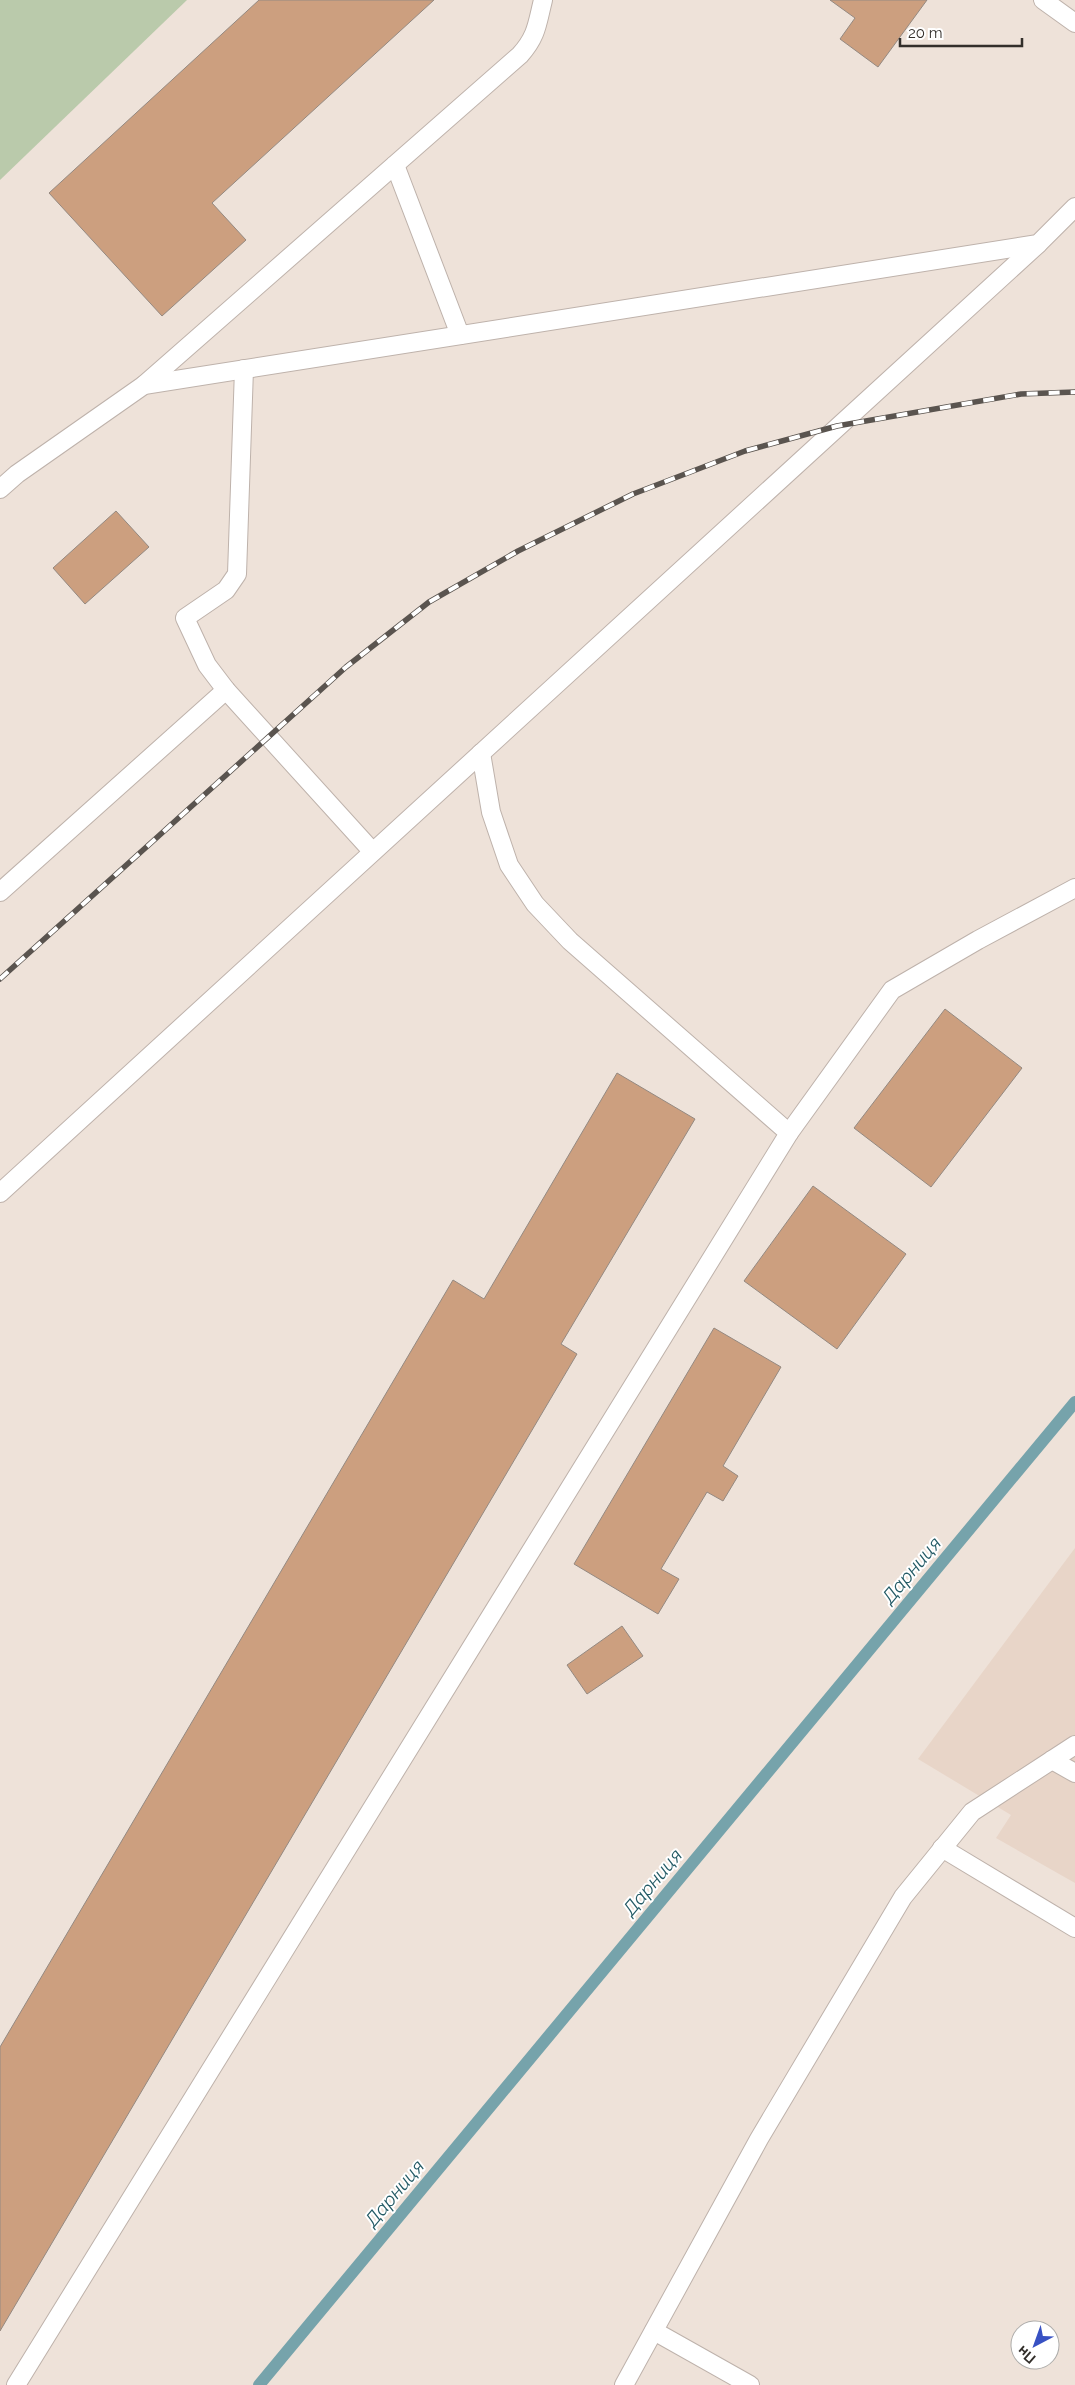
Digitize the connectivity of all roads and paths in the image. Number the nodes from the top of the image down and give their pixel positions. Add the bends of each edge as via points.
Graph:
1 (543, 0) edge
2 (1043, 0) edge
3 (1075, 23) edge
4 (394, 165) junction
5 (1075, 207) edge
6 (1038, 244) junction
7 (460, 335) junction
8 (244, 369) junction
9 (144, 385) junction
10 (0, 489) edge
11 (226, 690) junction
12 (481, 753) junction
13 (372, 851) junction
14 (1075, 888) edge
15 (0, 892) edge
16 (789, 1133) junction
17 (0, 1193) edge
18 (1075, 1745) edge
19 (1052, 1760) junction
20 (1075, 1773) edge
21 (942, 1848) junction
22 (1075, 1928) edge
23 (654, 2331) junction
24 (16, 2385) edge
25 (624, 2385) edge
26 (750, 2385) edge

1 - 4 lane via 538,27 520,55
2 - 3 lane
4 - 7 lane
4 - 9 lane
5 - 6 lane
6 - 7 lane
6 - 12 lane
7 - 8 lane
8 - 9 lane
8 - 11 lane via 237,574 226,590 185,618 208,665
9 - 10 lane
11 - 13 lane
11 - 15 lane
12 - 13 lane
12 - 16 lane via 491,812 509,865 535,904 570,941
13 - 17 lane
14 - 16 lane via 892,990
16 - 24 lane
18 - 19 lane
19 - 20 lane
19 - 21 lane via 972,1812
21 - 22 lane
21 - 23 lane via 903,1897 759,2139
23 - 25 lane
23 - 26 lane

